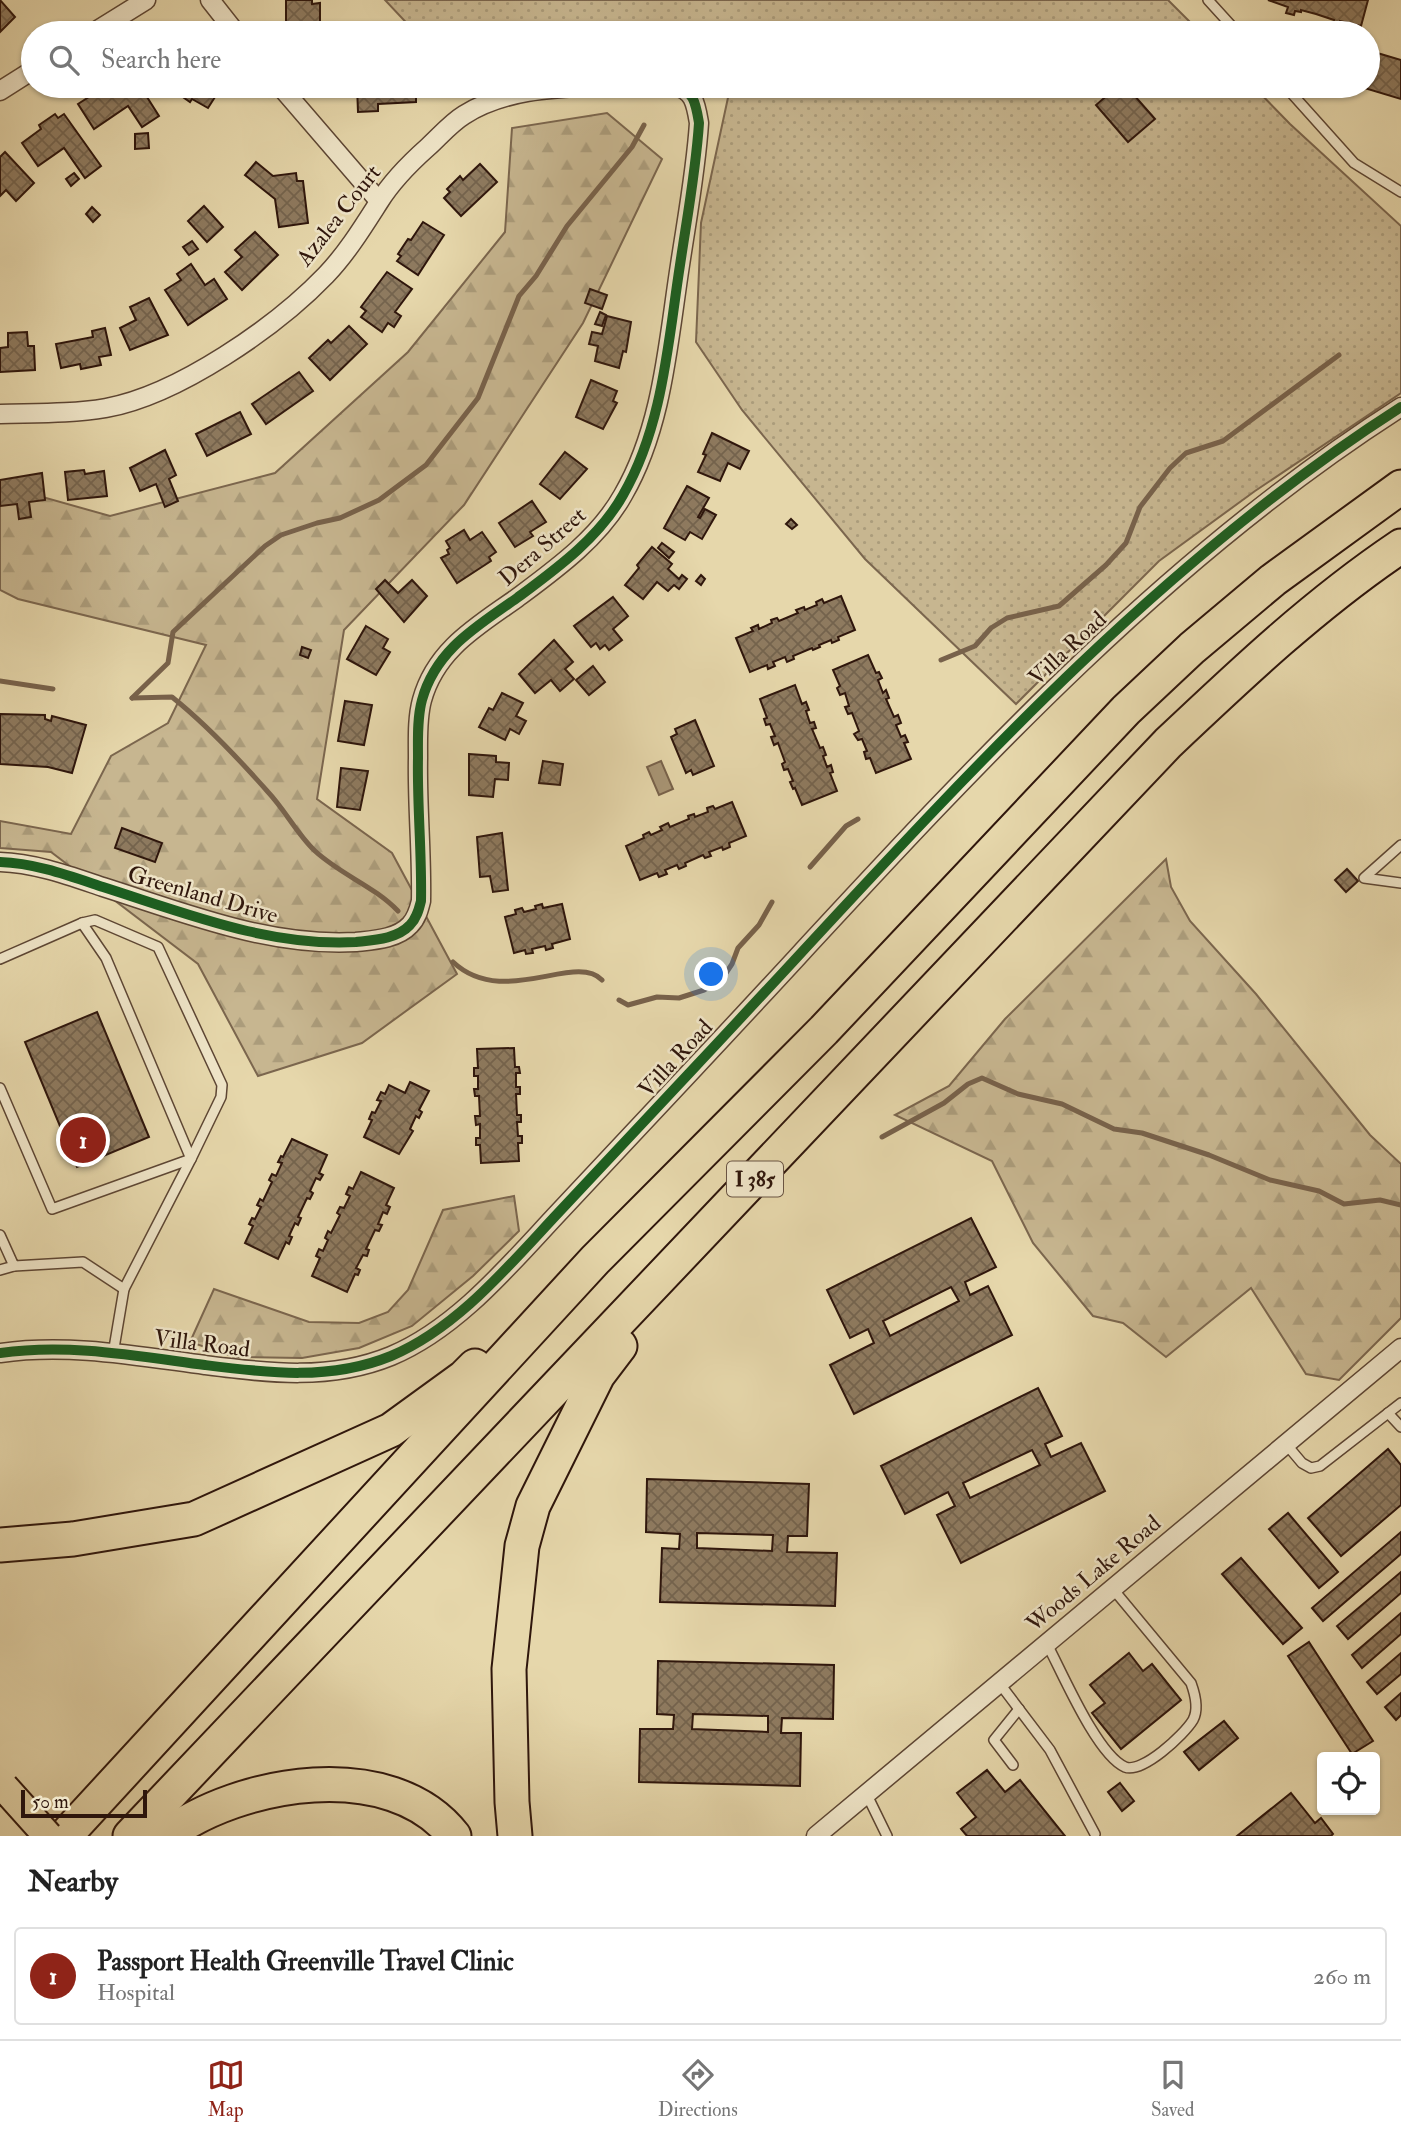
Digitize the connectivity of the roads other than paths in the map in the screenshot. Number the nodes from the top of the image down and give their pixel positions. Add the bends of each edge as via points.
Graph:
1 (146, 0) edge
2 (210, 0) edge
3 (1208, 0) edge
4 (112, 21) edge
5 (227, 21) edge
6 (1227, 21) edge
7 (21, 78) edge
8 (0, 92) edge
9 (290, 98) edge
10 (501, 98) edge
11 (694, 98) edge
12 (1296, 98) edge
13 (1401, 192) edge
14 (379, 201) junction
15 (1401, 407) edge
16 (0, 414) edge
17 (1401, 487) edge
18 (1401, 546) edge
19 (1401, 845) edge
20 (0, 862) edge
21 (1401, 883) edge
22 (421, 901) joint
23 (82, 923) junction
24 (0, 959) edge
25 (0, 1088) edge
26 (191, 1159) junction
27 (726, 1210) junction
28 (0, 1235) edge
29 (594, 1260) junction
30 (14, 1266) junction
31 (0, 1270) edge
32 (124, 1290) junction
33 (1401, 1348) edge
34 (0, 1353) edge
35 (113, 1353) junction
36 (1401, 1403) edge
37 (1388, 1413) junction
38 (1401, 1427) edge
39 (1286, 1444) junction
40 (0, 1545) edge
41 (1113, 1589) junction
42 (1047, 1644) junction
43 (1000, 1684) junction
44 (1019, 1709) junction
45 (1013, 1765) dead end
46 (114, 1784) junction
47 (4, 1787) dead end
48 (866, 1795) junction
49 (1095, 1834) dead end
50 (48, 1836) edge
51 (65, 1836) edge
52 (130, 1836) edge
53 (166, 1836) edge
54 (454, 1836) edge
55 (515, 1836) edge
56 (816, 1836) edge
57 (887, 1836) edge

1 - 4 street
2 - 5 street
3 - 6 lane
7 - 8 street
9 - 14 street
10 - 14 street, Azalea Court via 461,116 410,163
11 - 22 street, Dera Street via 698,141 663,375 641,457 623,496 592,537 456,642 429,679 418,727
12 - 13 lane via 1354,163
14 - 16 street, Azalea Court via 353,242 299,301 262,332 183,379 109,407
15 - 35 street, Villa Road via 1228,533 1103,641 915,831 532,1241 444,1326 392,1355 312,1373
17 - 29 highway, I 385 via 1273,580 1126,710 824,1030
18 - 27 highway, I 385 via 1292,629 1168,743
19 - 21 lane via 1364,878
20 - 22 street, Greenland Drive via 64,874 232,928 310,941 374,940 398,934 417,916
23 - 24 lane
23 - 26 lane via 106,958
23 - 26 lane via 95,920 158,947 222,1085 221,1097
25 - 26 lane via 52,1209
26 - 32 lane
27 - 52 highway, I 385
27 - 55 highway via 597,1375 533,1506 522,1546 509,1669
28 - 30 lane
29 - 40 highway via 464,1377 391,1430 194,1519 73,1539
29 - 46 highway, I 385
30 - 31 lane
30 - 32 lane via 83,1262
32 - 35 lane
33 - 39 street, Woods Lake Road
34 - 35 street, Villa Road via 67,1349
36 - 37 lane
37 - 38 lane
37 - 39 lane via 1320,1466 1302,1463
39 - 41 street, Woods Lake Road
41 - 42 street, Woods Lake Road
41 - 42 lane via 1191,1684 1196,1697 1194,1718 1144,1765 1124,1767 1108,1754
42 - 43 street, Woods Lake Road
43 - 44 lane
43 - 48 street, Woods Lake Road
44 - 45 lane via 994,1740
44 - 49 lane via 1050,1750
46 - 50 highway
46 - 51 highway, I 385
47 - 50 main road, bridge
48 - 56 street, Woods Lake Road
48 - 57 lane
53 - 54 highway via 208,1810 244,1798 325,1785 401,1796 436,1816

